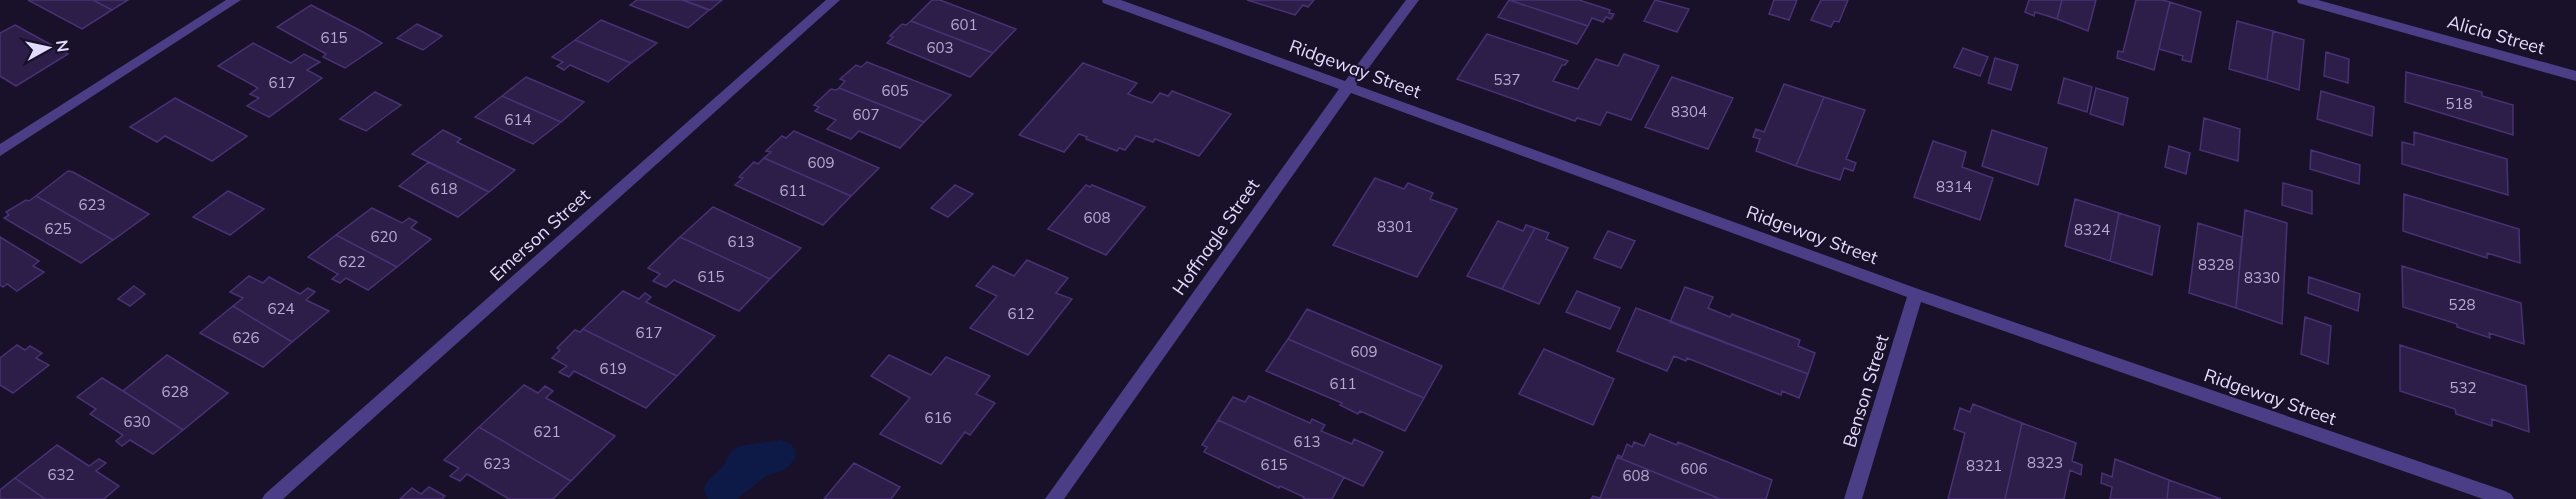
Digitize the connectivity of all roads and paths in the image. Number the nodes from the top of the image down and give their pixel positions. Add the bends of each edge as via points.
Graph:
1 (235, 0) edge
2 (834, 0) edge
3 (1108, 0) edge
4 (1413, 0) edge
5 (2303, 0) edge
6 (2576, 76) edge
7 (1348, 87) junction
8 (0, 151) edge
9 (1916, 294) junction
10 (272, 499) edge
11 (1054, 499) edge
12 (1853, 499) edge
13 (2505, 499) edge

1 - 8 street
2 - 10 street, Emerson Street
3 - 7 street, Ridgeway Street
4 - 7 street, Hoffnagle Street
5 - 6 street, Alicia Street
7 - 9 street, Ridgeway Street
7 - 11 street, Hoffnagle Street
9 - 12 street, Benson Street
9 - 13 street, Ridgeway Street

